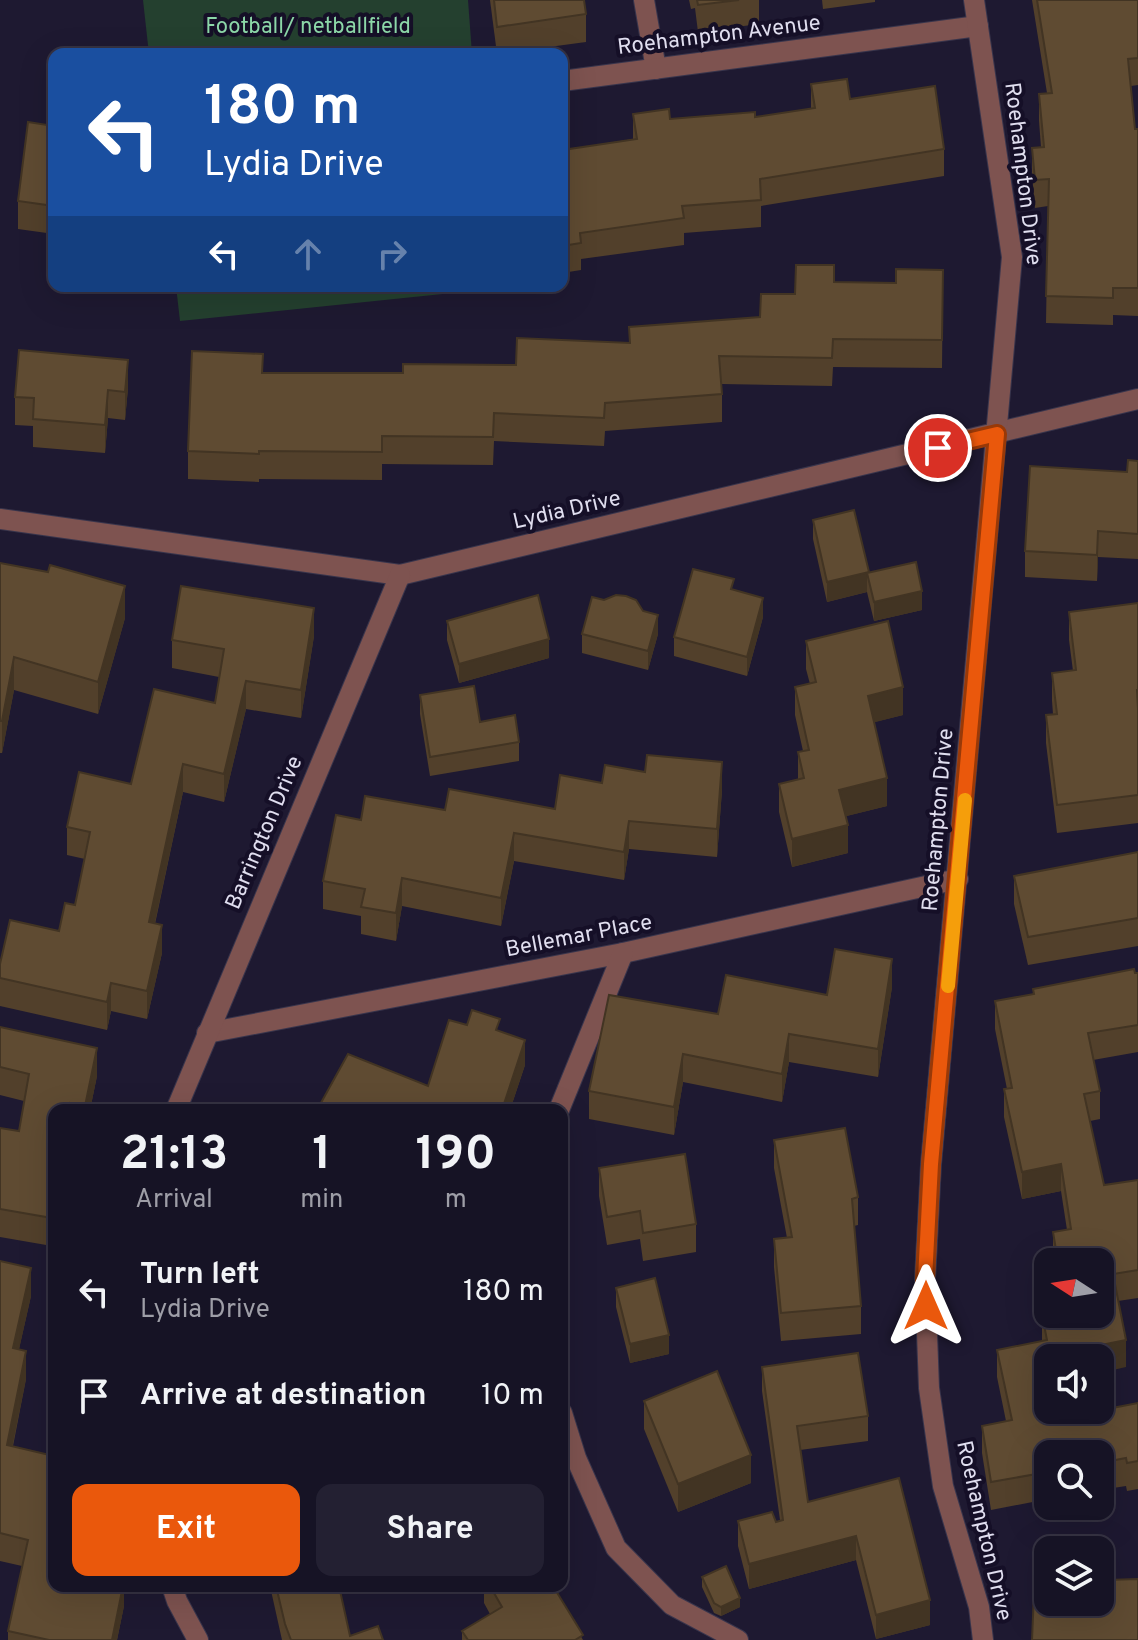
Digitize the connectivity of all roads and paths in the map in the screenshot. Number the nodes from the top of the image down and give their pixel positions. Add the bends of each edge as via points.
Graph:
1 (644, 0) edge
2 (974, 0) edge
3 (978, 26) junction
4 (656, 69) junction
5 (568, 80) edge
6 (1138, 399) edge
7 (997, 434) junction
8 (0, 519) edge
9 (400, 575) junction
10 (958, 879) junction
11 (623, 953) junction
12 (207, 1033) junction
13 (178, 1104) edge
14 (561, 1104) edge
15 (568, 1432) edge
16 (174, 1592) edge
17 (198, 1640) edge
18 (738, 1640) edge
19 (983, 1640) edge

1 - 4 street
2 - 3 street, Roehampton Drive
3 - 4 street, Roehampton Avenue
3 - 7 street, Roehampton Drive via 1012,257
4 - 5 street, Roehampton Avenue
6 - 7 street, Lydia Drive
7 - 9 street, Lydia Drive
7 - 10 street, Roehampton Drive
8 - 9 street, Lydia Drive
9 - 12 street, Barrington Drive
10 - 11 street, Bellemar Place
10 - 19 street, Roehampton Drive via 925,1279 929,1388 943,1486 979,1607
11 - 12 street, Bellemar Place
11 - 14 street
12 - 13 street, Barrington Drive
15 - 18 street via 616,1548 672,1605
16 - 17 street

